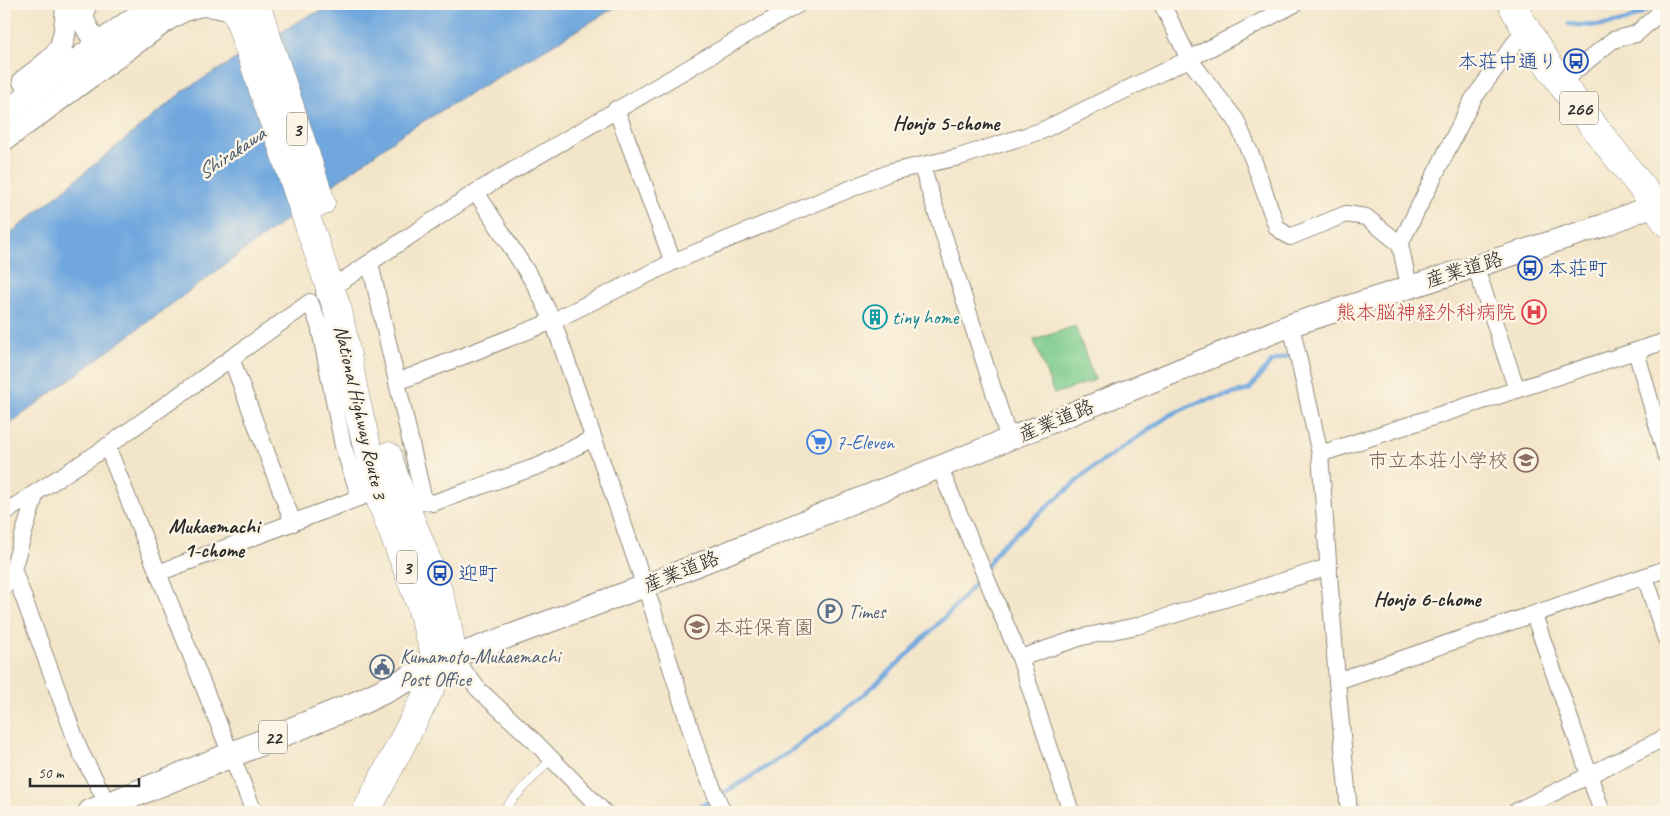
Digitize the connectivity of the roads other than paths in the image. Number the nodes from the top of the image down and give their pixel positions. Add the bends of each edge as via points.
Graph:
1 (66, 4) edge
2 (86, 4) edge
3 (798, 4) edge
4 (1162, 4) edge
5 (1295, 4) edge
6 (1512, 4) edge
7 (247, 6) edge
8 (1666, 7) edge
9 (168, 9) edge
10 (1525, 29) junction
11 (98, 46) junction
12 (1189, 59) junction
13 (1560, 83) junction
14 (4, 97) edge
15 (616, 108) junction
16 (4, 114) edge
17 (4, 140) edge
18 (922, 167) junction
19 (476, 192) junction
20 (1663, 209) edge
21 (1400, 244) junction
22 (673, 262) junction
23 (370, 263) junction
24 (1475, 266) junction
25 (329, 277) junction
26 (1409, 286) junction
27 (553, 321) junction
28 (1291, 325) junction
29 (1666, 341) edge
30 (1636, 352) junction
31 (231, 358) junction
32 (397, 382) junction
33 (1517, 390) junction
34 (593, 438) junction
35 (1010, 439) junction
36 (107, 446) junction
37 (1320, 454) junction
38 (1666, 456) edge
39 (940, 466) junction
40 (36, 493) junction
41 (369, 494) junction
42 (415, 504) junction
43 (4, 513) edge
44 (293, 523) junction
45 (1329, 567) junction
46 (13, 569) junction
47 (1666, 569) edge
48 (158, 573) junction
49 (1645, 577) junction
50 (645, 586) junction
51 (4, 588) edge
52 (1534, 615) junction
53 (1666, 639) edge
54 (1020, 658) junction
55 (443, 661) junction
56 (1337, 681) junction
57 (1666, 737) edge
58 (231, 754) junction
59 (551, 758) junction
60 (1589, 776) junction
61 (104, 810) edge
62 (723, 811) edge
63 (254, 812) edge
64 (366, 812) edge
65 (385, 812) edge
66 (501, 812) edge
67 (604, 812) edge
68 (1071, 812) edge
69 (1349, 812) edge
70 (1515, 812) edge
71 (1602, 812) edge

1 - 14 street via 64,40 56,57
2 - 11 street via 82,21
3 - 15 street
4 - 12 street
5 - 12 street
6 - 10 highway, 266
7 - 9 street via 203,4
7 - 25 highway, National Highway Route 3 / 3
8 - 13 street via 1636,34 1614,40
9 - 11 street
9 - 17 street
10 - 13 highway, 266
10 - 21 street via 1473,99
11 - 16 street
12 - 18 street via 1041,131
12 - 21 street via 1236,120 1277,228 1290,237 1346,214 1366,217
13 - 20 highway, 266
15 - 19 street
15 - 22 street
18 - 22 street via 891,172
18 - 35 street
19 - 23 street
19 - 27 street via 534,283
20 - 24 street, 産業道路
21 - 26 street
22 - 27 street
23 - 25 street
23 - 32 street
24 - 26 street, 産業道路
24 - 33 street
25 - 31 street
25 - 41 highway, National Highway Route 3 / 3 via 356,402
25 - 42 highway, National Highway Route 3 / 3 via 355,307 377,415 396,485
26 - 28 street, 産業道路
27 - 32 street
27 - 34 street
28 - 35 street, 産業道路
28 - 37 street
29 - 30 street
30 - 33 street
30 - 38 street
31 - 36 street
31 - 44 street
32 - 42 street
33 - 37 street
34 - 42 street via 541,465 434,503
34 - 50 street
35 - 39 street, 産業道路
36 - 40 street
36 - 48 street
37 - 45 street
39 - 50 street, 産業道路
39 - 54 street
40 - 43 street
40 - 46 street
41 - 44 street
41 - 55 highway, National Highway Route 3 / 3 via 430,631 434,650
42 - 55 highway, National Highway Route 3 / 3 via 430,570 448,626
44 - 48 street
45 - 54 street via 1137,626 1082,637
45 - 56 street
46 - 51 street
46 - 61 street
47 - 49 street
48 - 58 street
49 - 52 street
49 - 53 street
50 - 55 street, 産業道路
50 - 62 street via 699,756
52 - 56 street
52 - 60 street
54 - 68 street
55 - 58 main road, 22 via 361,702
55 - 59 street via 478,689
55 - 64 highway, National Highway Route 3 / 3
55 - 65 highway, National Highway Route 3 / 3 via 450,688
56 - 69 street
57 - 60 street
58 - 61 main road, 22
58 - 63 street
59 - 66 lane
59 - 67 street
60 - 70 street
60 - 71 street

